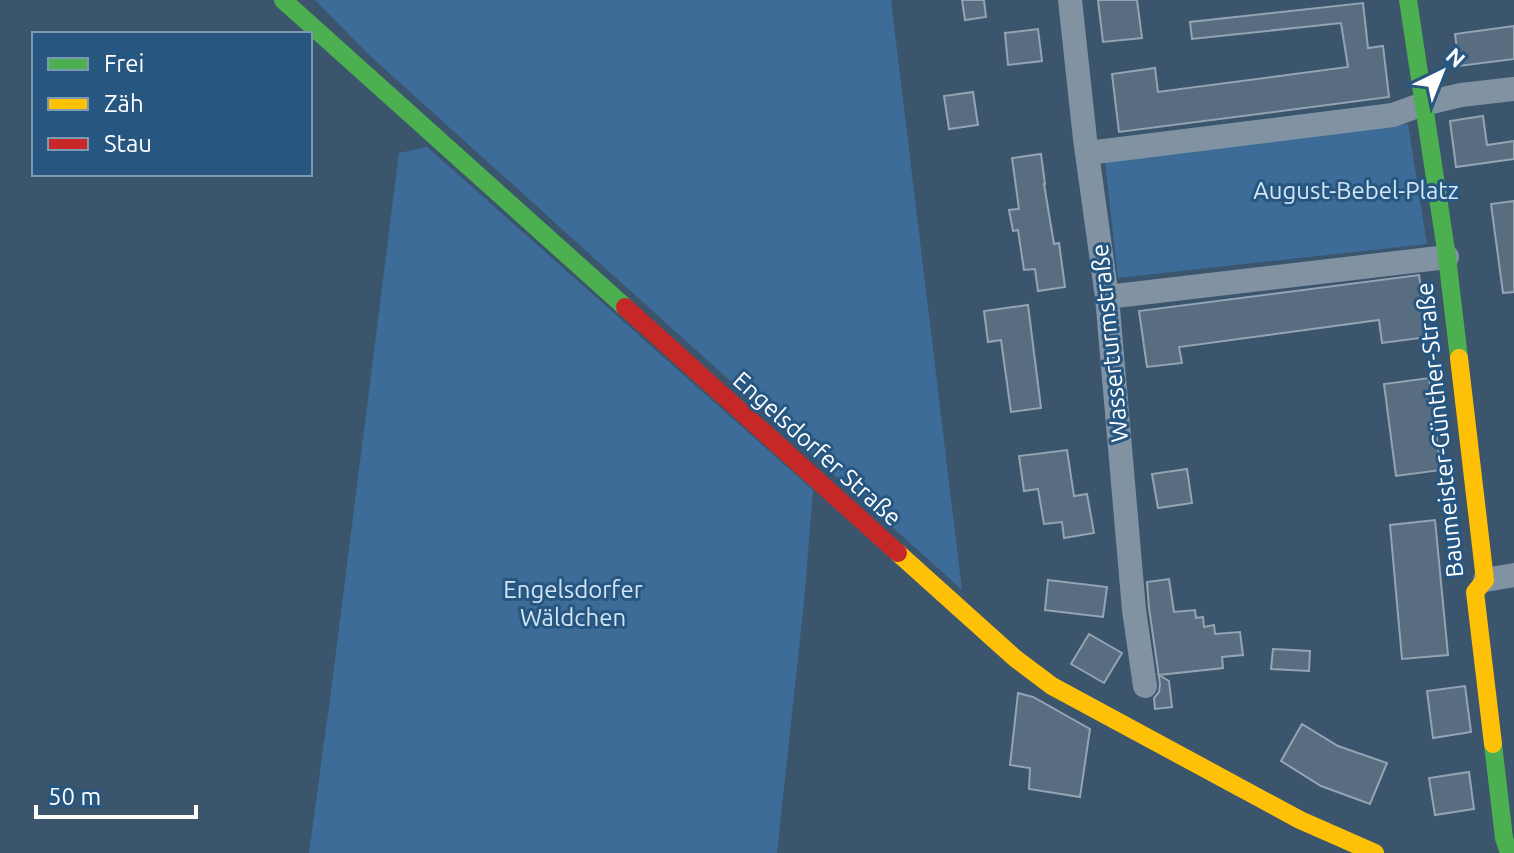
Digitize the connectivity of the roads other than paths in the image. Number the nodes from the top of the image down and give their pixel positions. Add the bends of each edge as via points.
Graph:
1 (283, 0) edge
2 (1070, 0) edge
3 (1408, 0) edge
4 (1514, 89) edge
5 (1423, 104) junction
6 (1088, 153) junction
7 (1447, 257) junction
8 (1107, 297) junction
9 (1514, 575) edge
10 (1485, 580) junction
11 (1145, 686) dead end
12 (1375, 853) edge
13 (1509, 853) edge

1 - 12 main road, Engelsdorfer Straße via 1016,659 1052,686 1300,820
2 - 6 street, Wasserturmstraße
3 - 5 main road, Baumeister-Günther-Straße
4 - 5 street
5 - 6 street via 1393,115
5 - 7 main road, Baumeister-Günther-Straße
6 - 8 street, Wasserturmstraße
7 - 8 street
7 - 10 main road, Baumeister-Günther-Straße
8 - 11 street, Wasserturmstraße
9 - 10 street
10 - 13 main road, Baumeister-Günther-Straße via 1475,592

